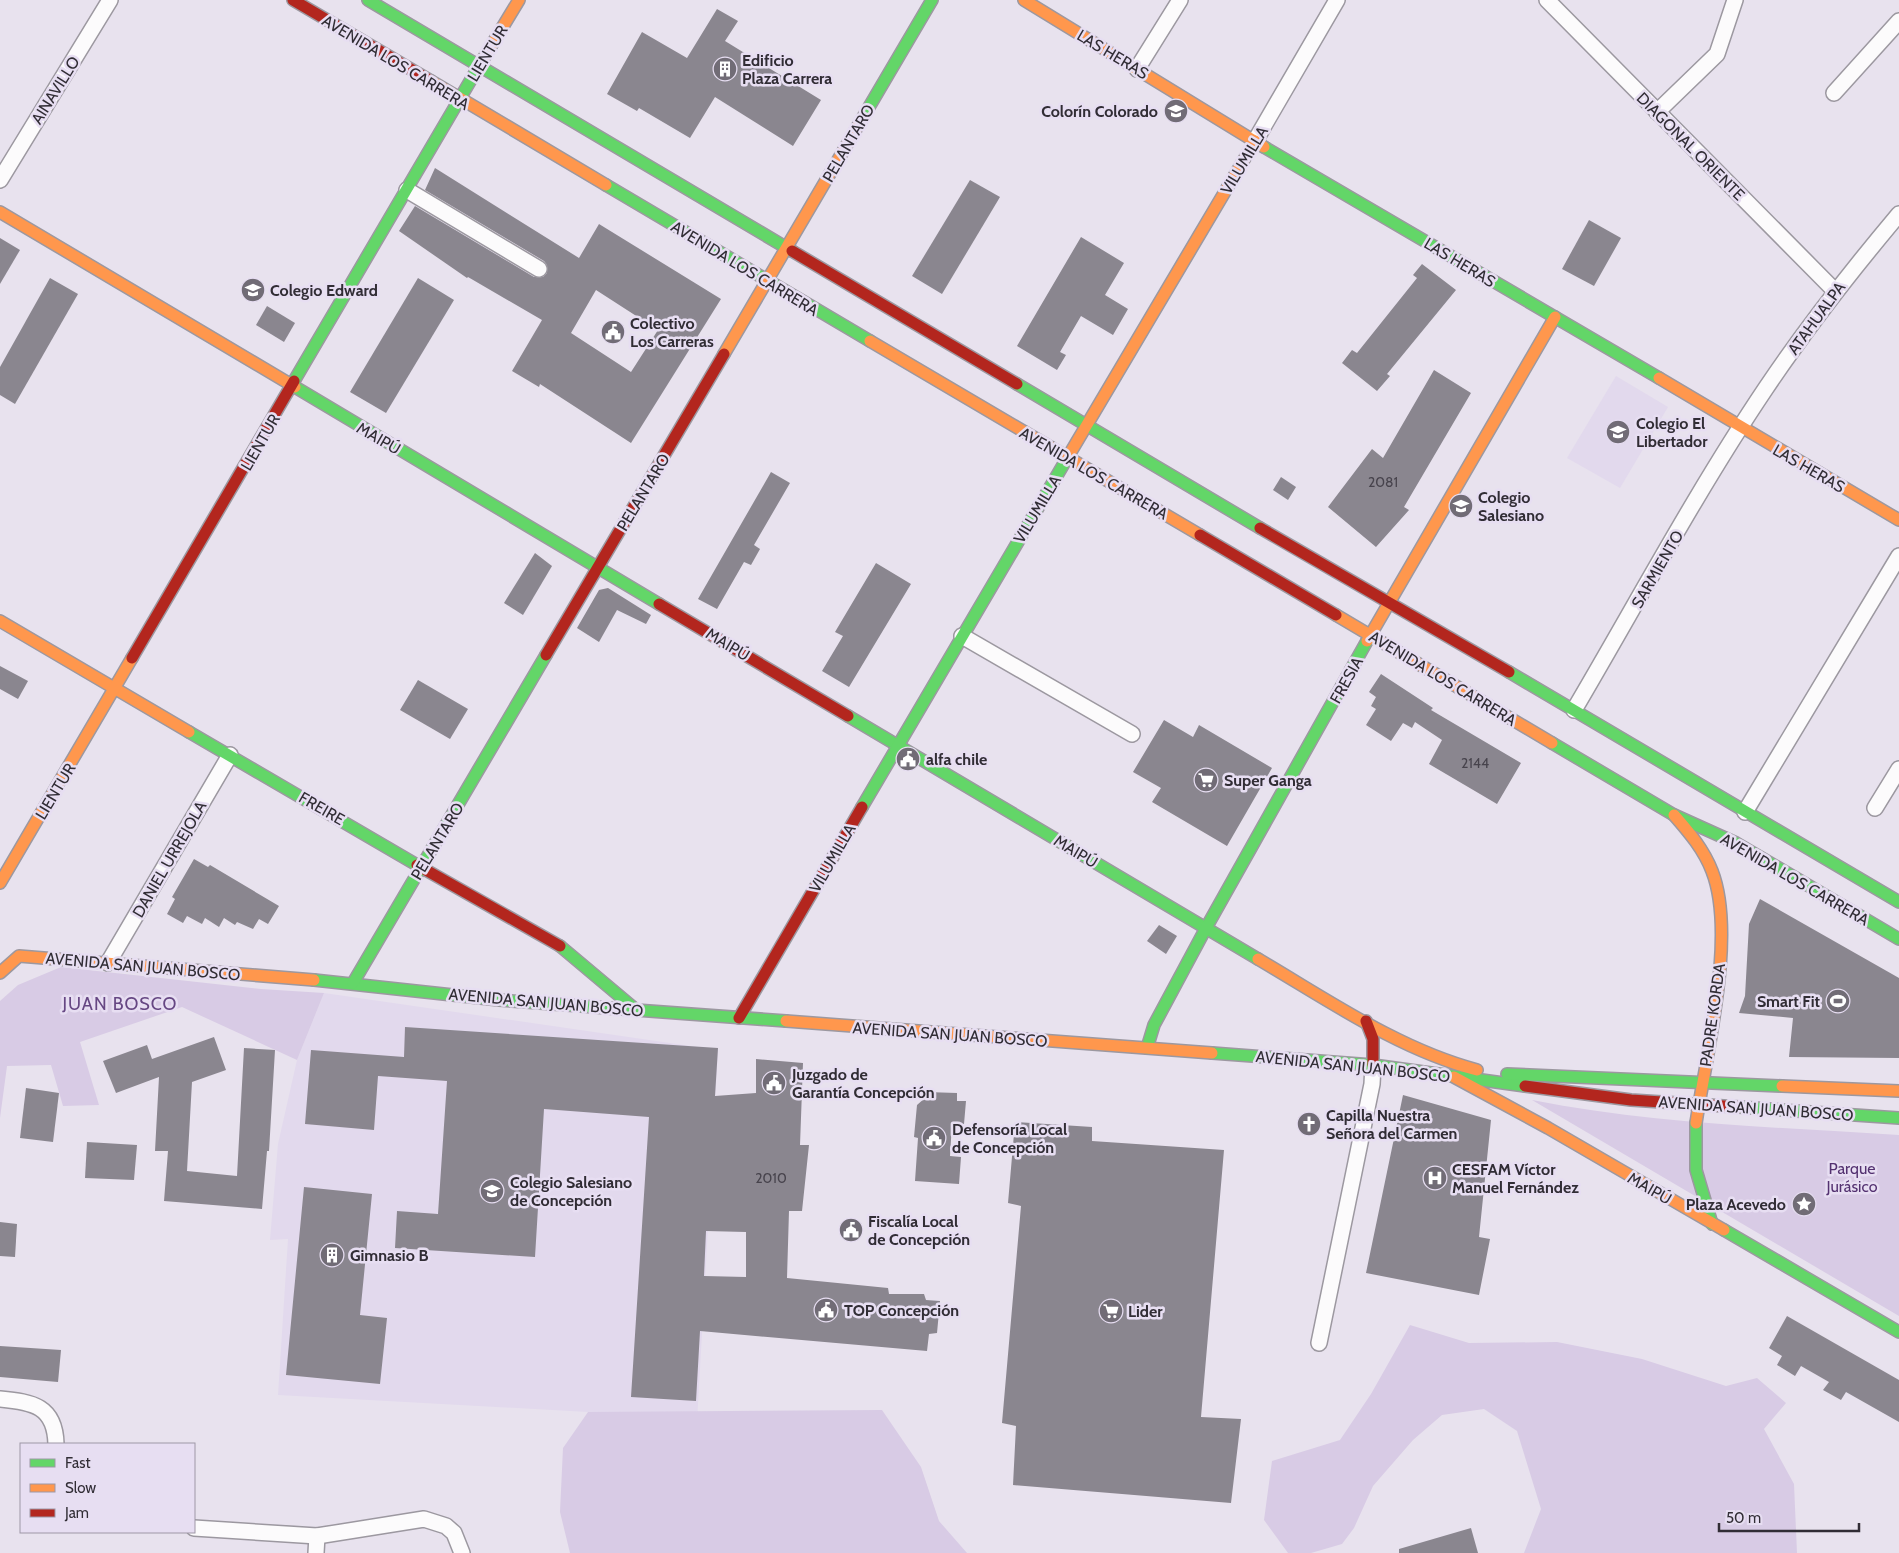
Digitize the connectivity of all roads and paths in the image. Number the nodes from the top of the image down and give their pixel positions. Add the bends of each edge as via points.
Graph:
1 (110, 0) edge
2 (293, 0) edge
3 (368, 0) edge
4 (519, 0) edge
5 (932, 0) edge
6 (1024, 0) edge
7 (1180, 0) edge
8 (1337, 0) edge
9 (1547, 0) edge
10 (1734, 0) edge
11 (1899, 21) edge
12 (480, 66) junction
13 (1137, 68) junction
14 (1834, 93) dead end
15 (460, 99) junction
16 (1657, 112) junction
17 (1255, 141) junction
18 (0, 180) edge
19 (407, 190) junction
20 (0, 212) edge
21 (1899, 214) edge
22 (787, 248) junction
23 (539, 269) dead end
24 (767, 281) junction
25 (1835, 291) junction
26 (1554, 317) junction
27 (292, 387) junction
28 (1086, 426) junction
29 (1740, 428) junction
30 (1067, 458) junction
31 (1899, 520) edge
32 (1899, 556) edge
33 (599, 566) junction
34 (1389, 604) junction
35 (0, 620) edge
36 (1371, 635) junction
37 (962, 636) junction
38 (116, 688) junction
39 (1574, 710) junction
40 (1132, 734) dead end
41 (898, 746) junction
42 (230, 755) junction
43 (1899, 769) edge
44 (1891, 793) edge
45 (1875, 808) dead end
46 (1745, 812) junction
47 (1674, 815) junction
48 (1691, 833) junction
49 (1717, 848) dead end
50 (422, 866) junction
51 (0, 883) edge
52 (1899, 902) edge
53 (1206, 928) junction
54 (1899, 939) edge
55 (19, 956) junction
56 (0, 957) edge
57 (108, 963) junction
58 (0, 973) edge
59 (353, 983) junction
60 (635, 1009) junction
61 (739, 1018) junction
62 (1366, 1021) junction
63 (1147, 1048) junction
64 (1373, 1066) junction
65 (1460, 1067) joint
66 (1451, 1076) junction
67 (1703, 1081) junction
68 (1899, 1091) edge
69 (1699, 1105) junction
70 (1899, 1118) edge
71 (1712, 1224) junction
72 (1899, 1332) edge
73 (1320, 1343) dead end
74 (0, 1399) edge
75 (56, 1443) edge
76 (195, 1528) edge
77 (318, 1536) junction
78 (316, 1553) edge
79 (462, 1553) edge

1 - 18 street, AINAVILLO
2 - 15 main road, AVENIDA LOS CARRERA
3 - 12 main road, AVENIDA LOS CARRERA
4 - 12 main road, LIENTUR
5 - 22 main road, PELANTARO
6 - 13 main road, LAS HERAS
7 - 13 street
8 - 17 street, VILUMILLA
9 - 16 street, DIAGONAL ORIENTE
10 - 16 street via 1717,54
11 - 14 street
12 - 15 main road, LIENTUR
12 - 22 main road, AVENIDA LOS CARRERA
13 - 17 main road, LAS HERAS
15 - 19 main road, LIENTUR
15 - 24 main road, AVENIDA LOS CARRERA
16 - 25 street, DIAGONAL ORIENTE
17 - 26 main road, LAS HERAS
17 - 28 main road, VILUMILLA
19 - 23 street
19 - 27 main road, LIENTUR
20 - 27 main road, MAIPÚ
21 - 25 street, ATAHUALPA
22 - 24 main road, PELANTARO
22 - 28 main road, AVENIDA LOS CARRERA
24 - 30 main road, AVENIDA LOS CARRERA
24 - 33 main road, PELANTARO
25 - 29 street, ATAHUALPA
26 - 29 main road, LAS HERAS
26 - 34 main road, FRESIA
27 - 33 main road, MAIPÚ
27 - 38 main road, LIENTUR
28 - 30 main road, VILUMILLA
28 - 34 main road, AVENIDA LOS CARRERA
29 - 31 main road, LAS HERAS
29 - 39 street, SARMIENTO
30 - 36 main road, AVENIDA LOS CARRERA
30 - 37 main road, VILUMILLA
32 - 46 street
33 - 41 main road, MAIPÚ
33 - 50 main road, PELANTARO
34 - 36 main road, FRESIA
34 - 39 main road, AVENIDA LOS CARRERA
35 - 38 main road, FREIRE
36 - 47 main road, AVENIDA LOS CARRERA
36 - 53 main road, FRESIA
37 - 40 street
37 - 41 main road, VILUMILLA
38 - 42 main road, FREIRE
38 - 51 main road, LIENTUR
39 - 46 main road, AVENIDA LOS CARRERA
41 - 53 main road, MAIPÚ
41 - 61 main road, VILUMILLA
42 - 50 main road, FREIRE
42 - 57 street, DANIEL URREJOLA
43 - 44 street
44 - 45 street
46 - 52 main road, AVENIDA LOS CARRERA
47 - 48 main road, PADRE KORDA
47 - 54 main road, AVENIDA LOS CARRERA via 1736,843
48 - 49 main road
48 - 67 main road, PADRE KORDA via 1713,871 1723,922
50 - 59 main road, PELANTARO
50 - 60 main road, FREIRE via 556,943
53 - 62 main road, MAIPÚ
53 - 63 main road, FRESIA via 1154,1026
55 - 56 main road, AVENIDA SAN JUAN BOSCO
55 - 57 main road, AVENIDA SAN JUAN BOSCO
55 - 58 main road
57 - 59 main road, AVENIDA SAN JUAN BOSCO
59 - 60 main road, AVENIDA SAN JUAN BOSCO via 499,1000
60 - 61 main road, AVENIDA SAN JUAN BOSCO
61 - 63 main road, AVENIDA SAN JUAN BOSCO
62 - 64 main road via 1373,1040
62 - 65 main road, MAIPÚ via 1402,1042
63 - 64 main road, AVENIDA SAN JUAN BOSCO
64 - 66 main road, AVENIDA SAN JUAN BOSCO
64 - 73 street
65 - 67 main road, AVENIDA SAN JUAN BOSCO via 1520,1074
66 - 69 main road, AVENIDA SAN JUAN BOSCO via 1631,1100
66 - 71 main road, MAIPÚ via 1548,1128
67 - 68 main road, AVENIDA SAN JUAN BOSCO
67 - 69 main road, PADRE KORDA
69 - 70 main road, AVENIDA SAN JUAN BOSCO
69 - 71 main road, PADRE KORDA via 1694,1164
71 - 72 main road, MAIPÚ
74 - 75 street via 29,1403 46,1412 54,1427
76 - 77 street
77 - 78 street
77 - 79 street via 424,1519 446,1526 454,1533

